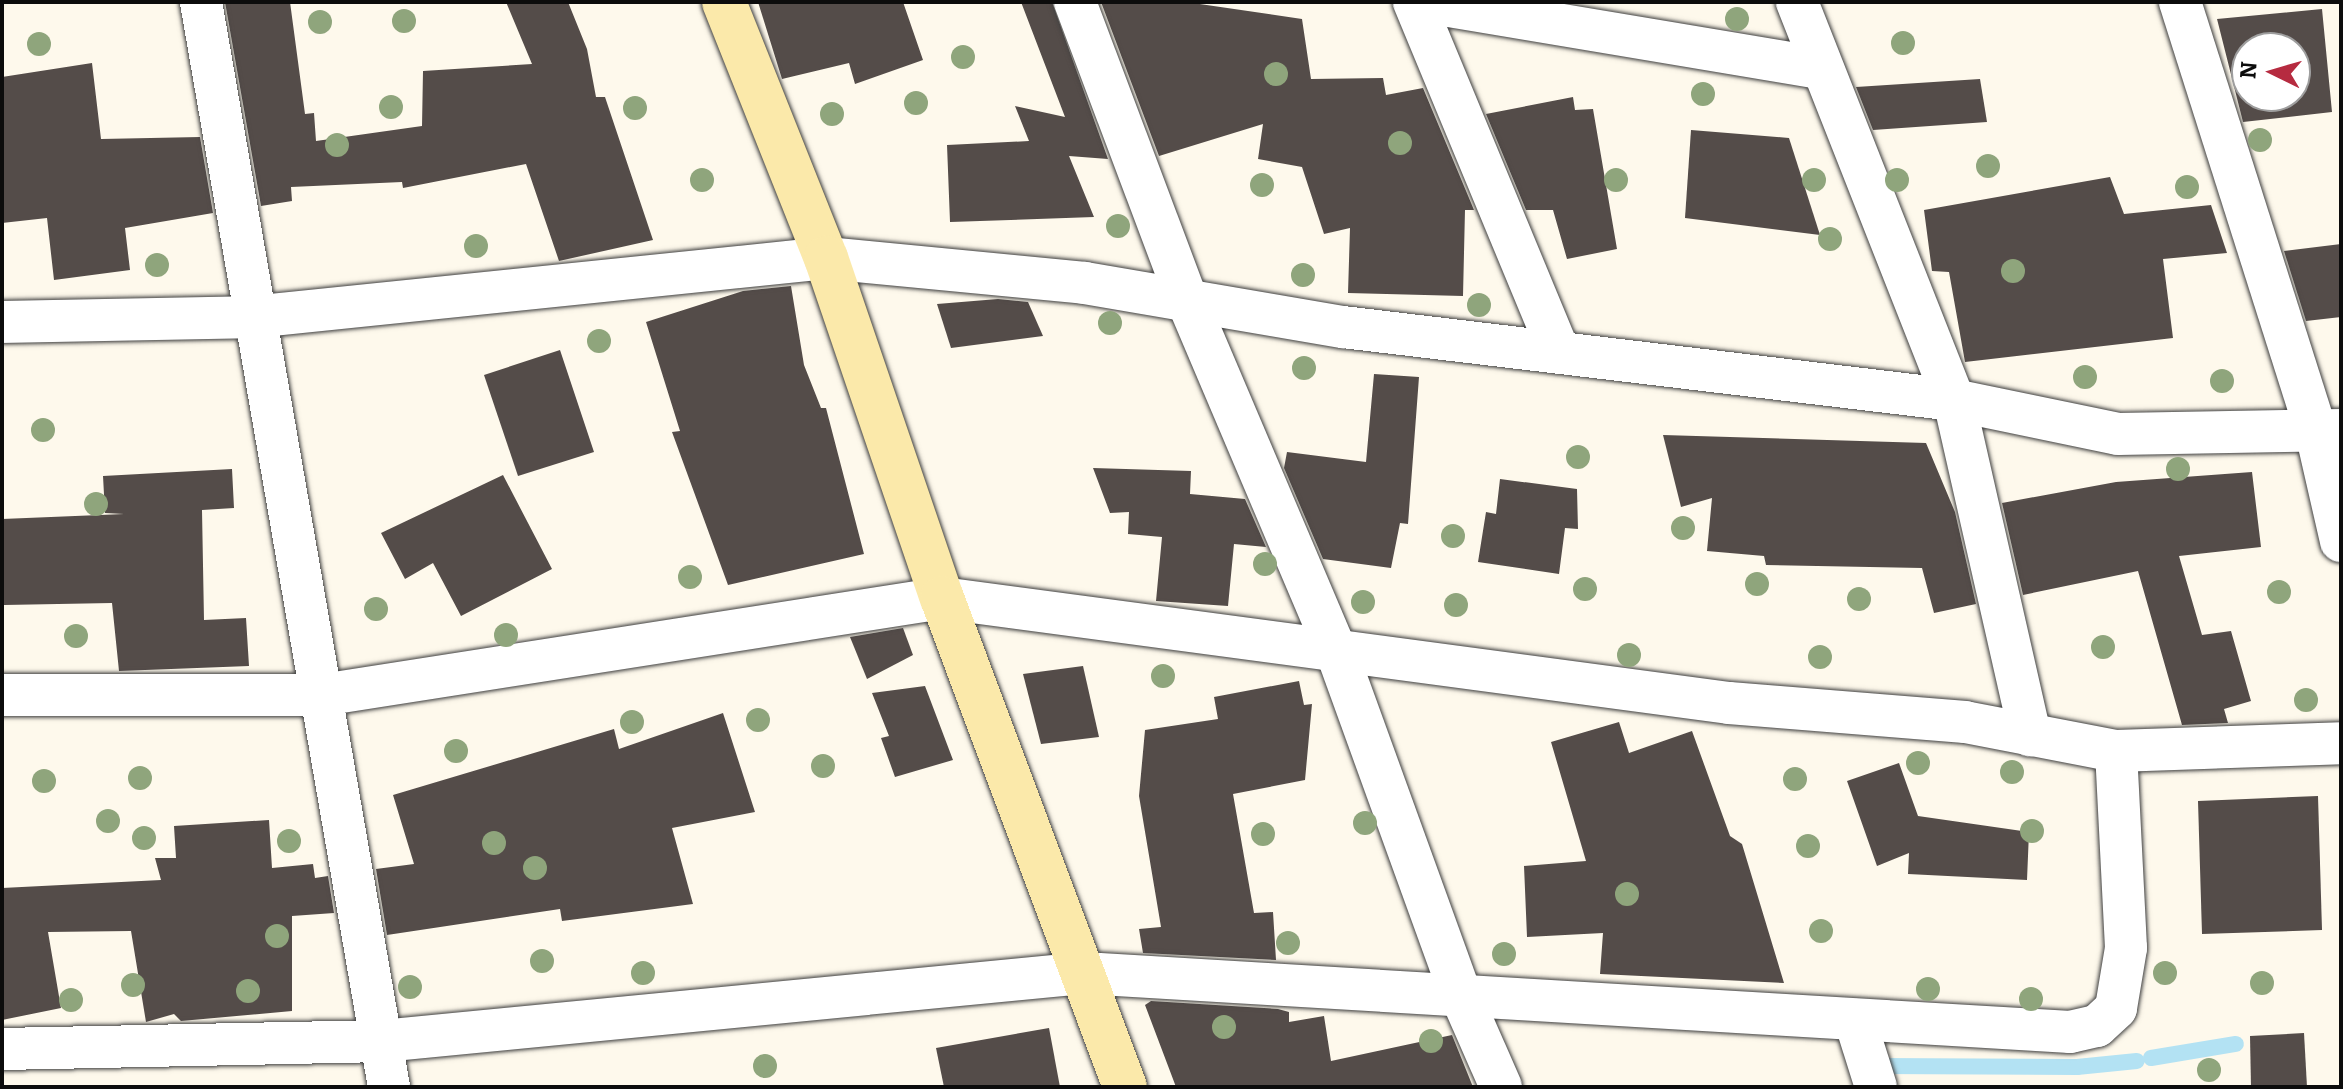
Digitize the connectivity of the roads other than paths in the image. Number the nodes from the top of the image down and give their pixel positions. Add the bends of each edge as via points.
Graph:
1 (201, 2) edge
2 (724, 2) edge
3 (1075, 2) edge
4 (1414, 2) edge
5 (1425, 2) edge
6 (1797, 2) edge
7 (2180, 2) edge
8 (1819, 68) junction
9 (826, 258) junction
10 (1187, 300) junction
11 (252, 317) junction
12 (2, 322) edge
13 (1559, 352) junction
14 (1954, 400) junction
15 (2329, 431) edge
16 (2341, 541) edge
17 (942, 598) junction
18 (1337, 653) junction
19 (2, 695) edge
20 (322, 695) junction
21 (2030, 735) junction
22 (2341, 743) edge
23 (2116, 751) junction
24 (1083, 973) junction
25 (1462, 998) junction
26 (1855, 1020) junction
27 (382, 1041) junction
28 (2, 1049) edge
29 (389, 1087) edge
30 (1125, 1087) edge
31 (1501, 1087) edge
32 (1876, 1087) edge

1 - 11 street
2 - 9 main road
3 - 10 street
4 - 13 street
5 - 8 street
6 - 8 street
7 - 15 street
8 - 14 street
9 - 10 street via 1085,283
9 - 11 street
9 - 17 main road
10 - 13 street via 1343,327
10 - 18 street
11 - 12 street
11 - 20 street
13 - 14 street
14 - 15 street via 2118,434
14 - 21 street
15 - 16 street
17 - 18 street
17 - 20 street
17 - 24 main road
18 - 21 street via 1729,703 1965,722
18 - 25 street
19 - 20 street
20 - 27 street
21 - 23 street
22 - 23 street
23 - 26 street via 2126,948 2116,1008 2097,1026 2070,1032
24 - 25 street
24 - 27 street
24 - 30 main road
25 - 26 street
25 - 31 street
26 - 32 street
27 - 28 street
27 - 29 street

